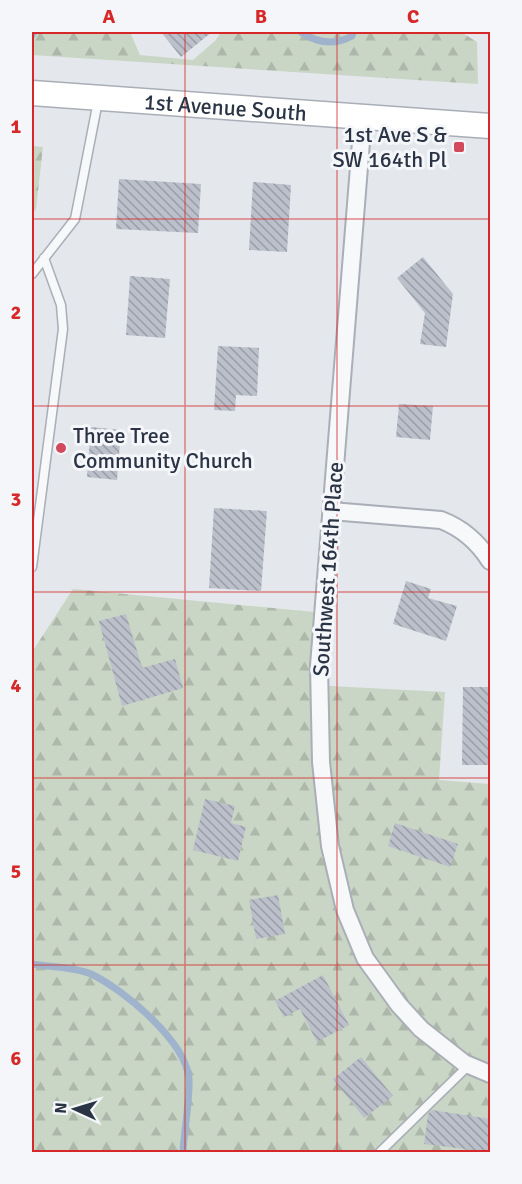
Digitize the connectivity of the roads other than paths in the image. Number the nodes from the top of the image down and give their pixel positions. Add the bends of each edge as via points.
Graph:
1 (32, 93) edge
2 (99, 97) junction
3 (363, 117) junction
4 (490, 126) edge
5 (44, 258) junction
6 (32, 274) edge
7 (331, 511) junction
8 (490, 561) edge
9 (32, 567) edge
10 (469, 1065) junction
11 (490, 1074) edge
12 (380, 1152) edge

1 - 2 main road, 1st Avenue South
2 - 3 main road, 1st Avenue South
2 - 5 lane via 75,219
3 - 4 main road, 1st Avenue South
3 - 7 street, Southwest 164th Place
5 - 6 lane
5 - 9 lane via 61,304 63,328
7 - 8 street via 441,520 469,536
7 - 10 street, Southwest 164th Place via 319,666 321,762 330,846 345,910 365,958 399,1005 443,1049
10 - 11 street, Southwest 164th Place
10 - 12 lane

